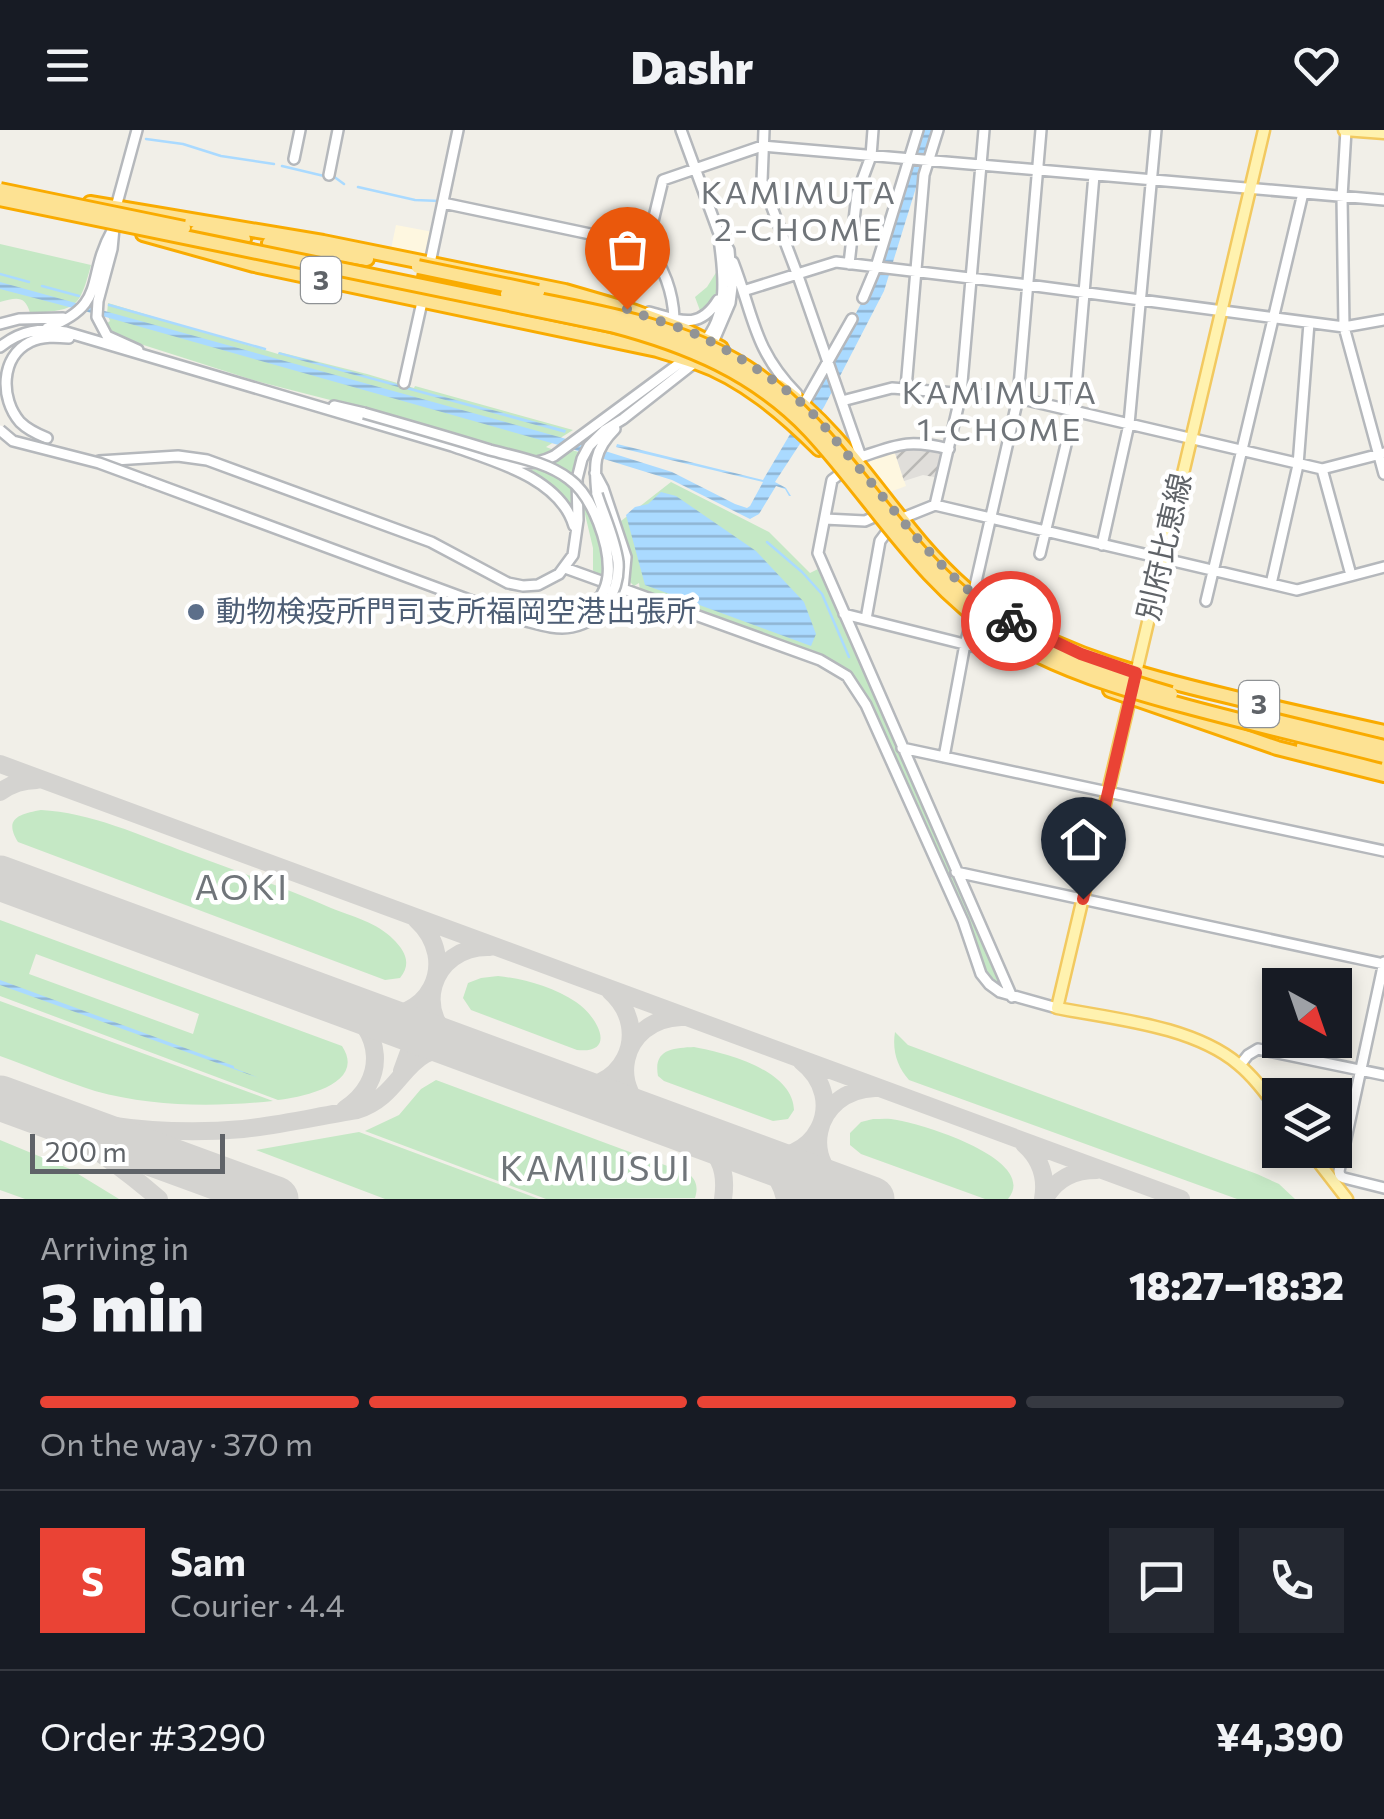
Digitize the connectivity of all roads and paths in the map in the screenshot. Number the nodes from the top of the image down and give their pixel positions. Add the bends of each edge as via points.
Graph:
1 (137, 130) edge
2 (300, 130) edge
3 (338, 130) edge
4 (458, 130) edge
5 (682, 130) edge
6 (764, 130) edge
7 (873, 130) edge
8 (918, 130) edge
9 (938, 130) edge
10 (984, 130) edge
11 (1041, 130) edge
12 (1156, 130) edge
13 (1264, 130) edge
14 (1345, 130) edge
15 (1384, 133) edge
16 (762, 146) junction
17 (870, 156) junction
18 (294, 159) dead end
19 (917, 160) junction
20 (981, 166) junction
21 (696, 169) junction
22 (1038, 170) junction
23 (329, 175) dead end
24 (1094, 175) junction
25 (1152, 180) junction
26 (0, 188) edge
27 (1250, 188) junction
28 (1303, 192) junction
29 (1342, 196) junction
30 (1384, 200) edge
31 (0, 202) edge
32 (444, 203) junction
33 (116, 207) junction
34 (117, 226) junction
35 (197, 231) junction
36 (718, 232) junction
37 (647, 246) junction
38 (729, 250) junction
39 (430, 263) junction
40 (849, 264) junction
41 (877, 267) junction
42 (917, 272) junction
43 (798, 276) junction
44 (971, 278) junction
45 (1028, 285) junction
46 (743, 291) junction
47 (1084, 293) junction
48 (863, 298) dead end
49 (581, 299) junction
50 (723, 300) junction
51 (1142, 300) junction
52 (422, 302) junction
53 (627, 309) junction
54 (560, 310) junction
55 (1221, 311) junction
56 (70, 318) junction
57 (674, 318) junction
58 (852, 318) dead end
59 (1274, 318) junction
60 (1384, 320) edge
61 (1309, 322) junction
62 (0, 324) edge
63 (608, 325) junction
64 (1344, 327) junction
65 (44, 329) junction
66 (85, 338) junction
67 (710, 342) junction
68 (644, 346) junction
69 (0, 347) edge
70 (154, 359) junction
71 (691, 361) junction
72 (830, 365) junction
73 (404, 383) dead end
74 (906, 388) junction
75 (961, 394) junction
76 (1018, 398) junction
77 (297, 400) junction
78 (842, 400) junction
79 (805, 404) junction
80 (1074, 411) junction
81 (624, 419) junction
82 (1129, 424) junction
83 (0, 433) edge
84 (47, 438) dead end
85 (1190, 440) junction
86 (949, 449) junction
87 (1243, 452) junction
88 (1381, 453) edge
89 (485, 458) junction
90 (858, 459) junction
91 (1298, 465) junction
92 (1322, 469) junction
93 (595, 473) junction
94 (840, 474) junction
95 (1384, 474) edge
96 (936, 505) junction
97 (874, 517) junction
98 (990, 518) junction
99 (825, 519) junction
100 (900, 519) junction
101 (1045, 531) junction
102 (886, 533) junction
103 (576, 539) junction
104 (1102, 544) junction
105 (1040, 554) dead end
106 (1162, 559) junction
107 (1384, 566) edge
108 (565, 568) junction
109 (1215, 571) junction
110 (1351, 575) junction
111 (1270, 584) junction
112 (623, 588) junction
113 (973, 595) junction
114 (1206, 600) dead end
115 (844, 614) junction
116 (866, 619) junction
117 (972, 620) junction
118 (526, 621) junction
119 (965, 644) junction
120 (1022, 651) junction
121 (1136, 673) junction
122 (1198, 689) junction
123 (1130, 698) junction
124 (1384, 732) edge
125 (1252, 737) junction
126 (1384, 744) edge
127 (902, 748) junction
128 (1384, 756) edge
129 (944, 757) junction
130 (1384, 765) edge
131 (1384, 775) edge
132 (1108, 792) junction
133 (1384, 851) edge
134 (956, 872) junction
135 (1083, 899) junction
136 (1384, 963) edge
137 (1011, 996) junction
138 (1057, 1008) junction
139 (1240, 1065) junction
140 (1360, 1071) junction
141 (1384, 1075) edge
142 (1262, 1091) edge
143 (1324, 1168) edge
144 (1384, 1188) edge
145 (1347, 1199) edge

1 - 33 street
2 - 18 street
3 - 23 street
4 - 32 street
5 - 21 street
6 - 16 street
7 - 17 street
8 - 19 street
9 - 19 street
10 - 20 street
11 - 22 street
12 - 25 street
13 - 27 main road, 別府比恵線
14 - 15 main road
14 - 29 street
16 - 17 street
16 - 21 street
16 - 43 street via 762,180
17 - 19 street
17 - 40 street via 857,194
19 - 20 street
19 - 41 street
19 - 42 street
20 - 22 street
20 - 44 street
21 - 36 street
21 - 37 street via 662,180
22 - 24 street
22 - 45 street
24 - 25 street
24 - 47 street
25 - 27 street
25 - 51 street
26 - 33 highway, 3
26 - 35 highway, bridge
27 - 28 street
27 - 55 main road, 別府比恵線
28 - 29 street
28 - 59 street
29 - 30 street
29 - 64 street
31 - 34 highway, bridge
32 - 37 street
32 - 39 street
33 - 34 street
33 - 39 highway, 3
34 - 52 highway, 3
34 - 54 highway, bridge
34 - 56 street via 103,247 88,302
34 - 63 highway, bridge via 385,290
34 - 70 street via 98,301 99,324 108,336
35 - 49 highway, bridge
35 - 54 highway, bridge
36 - 38 street
36 - 50 street
37 - 57 street via 658,258
38 - 46 street
38 - 67 street via 730,303
39 - 49 highway, 3
40 - 41 street
40 - 43 street
41 - 42 street
41 - 48 street
42 - 44 street
42 - 74 street
43 - 46 street
43 - 72 street
44 - 45 street
44 - 75 street
45 - 47 street
45 - 76 street
46 - 79 street via 764,352
47 - 51 street
47 - 80 street
49 - 53 highway, 3
50 - 57 street via 700,319
50 - 67 street
51 - 55 street
51 - 82 street
52 - 68 highway, 3
52 - 73 street
53 - 57 street
53 - 67 highway, 3
54 - 63 highway, bridge
55 - 59 street
55 - 85 main road, 別府比恵線
56 - 62 street
56 - 65 street
58 - 72 street
59 - 61 street
59 - 87 street
60 - 64 street
61 - 64 street
61 - 91 street
63 - 68 highway
63 - 126 highway, bridge via 648,326 694,342 772,385 814,422 943,577 1030,640 1168,693
63 - 128 highway, bridge via 692,350 766,392 825,448 927,573 968,611 1026,649 1131,691
64 - 88 street
65 - 66 street
65 - 69 street via 21,333
66 - 70 street
66 - 84 street via 28,342 5,369 3,394 12,414
67 - 71 street
67 - 79 highway, 3
68 - 71 highway, 3
70 - 77 street
71 - 81 street
71 - 89 street via 554,456 528,463
71 - 94 highway, 3, bridge via 793,424
72 - 78 street
72 - 79 street
74 - 75 street
74 - 78 street
75 - 76 street
75 - 86 street
76 - 80 street
76 - 98 street
77 - 89 street
77 - 118 street, bridge via 535,462 581,490 607,557 604,592 580,615
78 - 90 street
79 - 90 highway, 3, bridge
80 - 82 street
80 - 101 street
81 - 93 street via 602,443
81 - 103 street via 604,430 582,460
82 - 85 street
82 - 104 street
83 - 108 street via 26,446 98,462 207,460 431,542 515,585 546,582
83 - 118 street, bridge via 99,463
85 - 87 street
85 - 106 main road, 別府比恵線
86 - 90 street via 911,442
86 - 96 street
87 - 91 street
87 - 109 street
88 - 92 street
88 - 95 street
89 - 103 street via 555,495
90 - 100 highway, 3
91 - 92 street
91 - 111 street
92 - 110 street
93 - 112 street via 626,556
93 - 118 street, bridge via 618,562 608,603 571,627
94 - 97 highway, 3
94 - 99 street via 832,480
96 - 98 street
96 - 100 street
97 - 99 street
97 - 102 highway, 3
98 - 101 street
98 - 113 street
99 - 115 street via 818,552
100 - 113 highway, 3
101 - 104 street
101 - 105 street
102 - 116 street
102 - 117 highway, 3
103 - 108 street
104 - 106 street
106 - 109 street
106 - 121 main road, 別府比恵線
107 - 110 street
108 - 112 street
109 - 111 street
109 - 114 street
110 - 111 street via 1297,590
112 - 137 street via 820,660 847,676 963,921 977,967 989,984
113 - 121 highway, 3 via 1034,633
115 - 116 street
115 - 127 street
116 - 119 street
117 - 119 street
117 - 120 highway, 3
119 - 120 street via 1004,654
119 - 129 street
120 - 123 highway, 3
121 - 122 highway, 3
121 - 123 main road, 別府比恵線
122 - 124 highway, 3
122 - 126 highway, bridge
123 - 125 highway, 3
123 - 132 main road, 別府比恵線
125 - 130 highway
125 - 131 highway, 3
127 - 129 street
127 - 134 street
129 - 132 street
132 - 133 street
132 - 135 main road, 別府比恵線
134 - 135 street
134 - 137 street
135 - 136 street
135 - 138 main road, 別府比恵線
136 - 140 street
137 - 138 street
138 - 139 main road via 1203,1042
139 - 140 street via 1258,1050
139 - 142 main road
140 - 141 street
140 - 144 street via 1340,1176
143 - 145 main road

